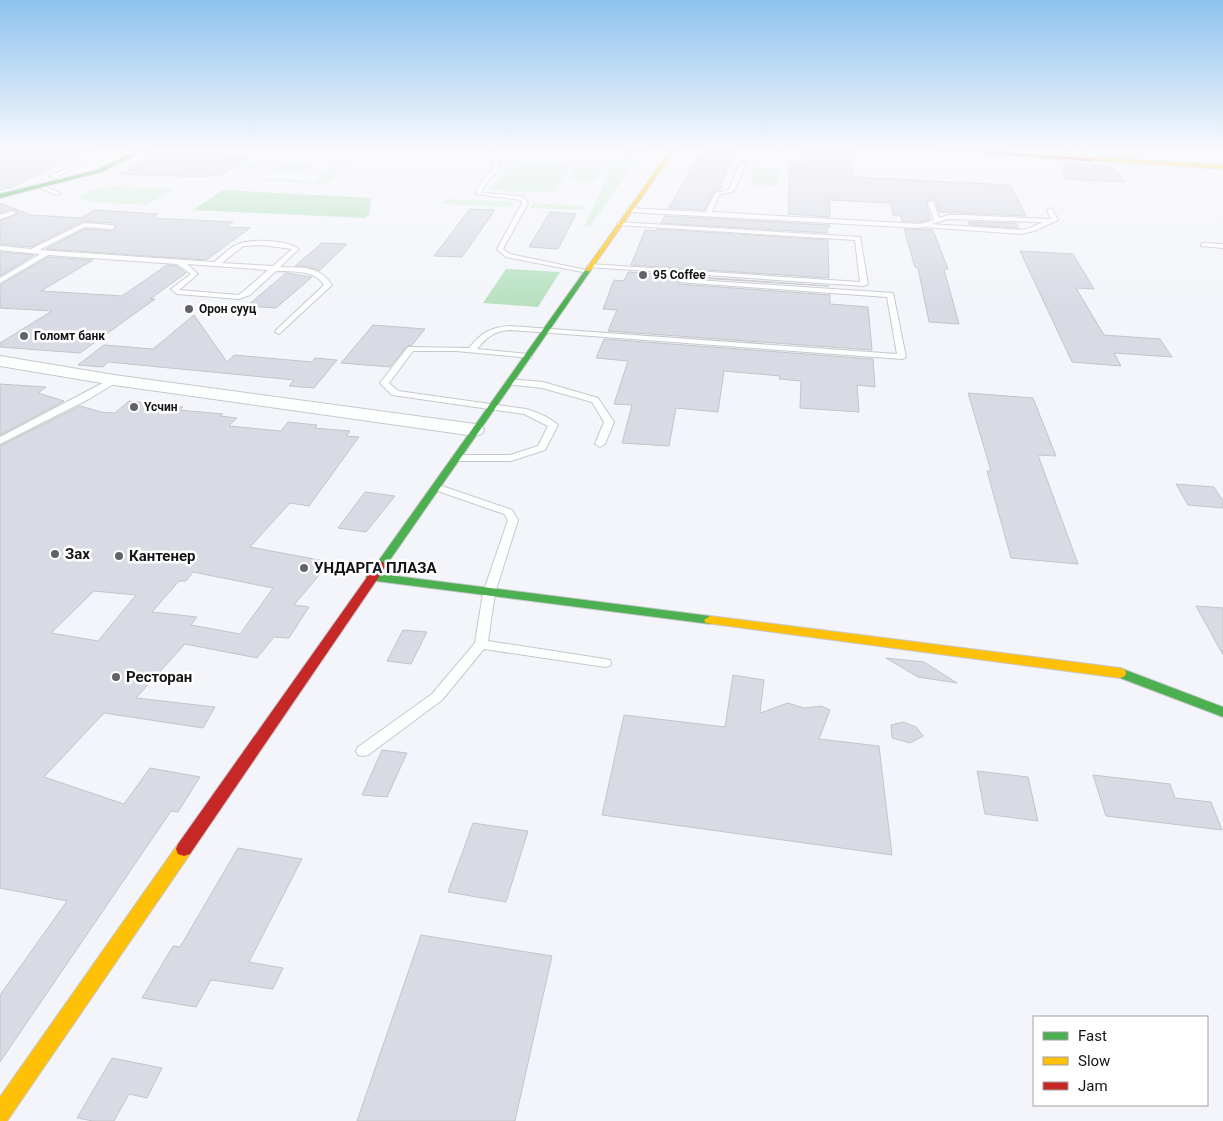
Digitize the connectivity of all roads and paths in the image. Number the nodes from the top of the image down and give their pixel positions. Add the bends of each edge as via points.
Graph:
1 (524, 200) edge
2 (636, 200) edge
3 (714, 200) edge
4 (931, 203) dead end
5 (629, 210) junction
6 (1050, 210) dead end
7 (14, 213) dead end
8 (708, 214) junction
9 (0, 217) edge
10 (937, 220) junction
11 (1051, 221) junction
12 (619, 224) junction
13 (920, 226) junction
14 (112, 227) dead end
15 (1203, 245) dead end
16 (1223, 246) edge
17 (0, 248) edge
18 (32, 252) junction
19 (47, 253) junction
20 (179, 262) junction
21 (216, 264) junction
22 (275, 268) junction
23 (588, 269) junction
24 (0, 281) edge
25 (680, 281) dead end
26 (547, 330) junction
27 (279, 332) dead end
28 (470, 350) junction
29 (528, 356) junction
30 (0, 361) edge
31 (114, 380) junction
32 (509, 382) junction
33 (492, 406) junction
34 (475, 430) junction
35 (0, 441) edge
36 (600, 444) dead end
37 (456, 458) junction
38 (436, 487) junction
39 (372, 577) junction
40 (489, 593) junction
41 (481, 644) junction
42 (605, 663) dead end
43 (1223, 712) edge
44 (364, 751) dead end
45 (0, 1114) edge

1 - 23 lane via 500,250 523,260
2 - 5 street
3 - 8 lane
4 - 10 lane
5 - 8 lane
5 - 12 street
6 - 11 lane via 1055,220
7 - 9 lane
8 - 13 lane
10 - 11 lane via 964,217
10 - 13 lane
11 - 13 lane via 1020,232
12 - 23 street
12 - 23 lane via 858,238 864,284
14 - 18 lane via 84,226
15 - 16 lane
17 - 18 lane
18 - 19 lane
19 - 20 lane
19 - 24 lane
20 - 21 lane
20 - 22 lane via 195,274 175,289 177,292 239,297
21 - 22 lane
21 - 22 lane via 240,245 254,243 296,249
22 - 27 lane via 312,271 324,277 328,285
23 - 26 street
25 - 26 lane via 890,294 902,356
26 - 28 lane via 496,329 487,332
26 - 29 street
28 - 29 lane
28 - 33 lane via 411,349 384,383 395,393
29 - 32 street
30 - 31 street
31 - 34 street
31 - 35 lane
32 - 33 street
32 - 36 lane via 543,385 596,400 609,422
33 - 34 street
33 - 37 lane via 526,412 553,425 542,448 511,458
34 - 37 street
37 - 38 street
38 - 39 street
38 - 40 lane via 508,512 513,520
39 - 40 street
39 - 45 street
40 - 41 lane
40 - 43 street via 1120,673
41 - 42 lane
41 - 44 lane via 437,697

